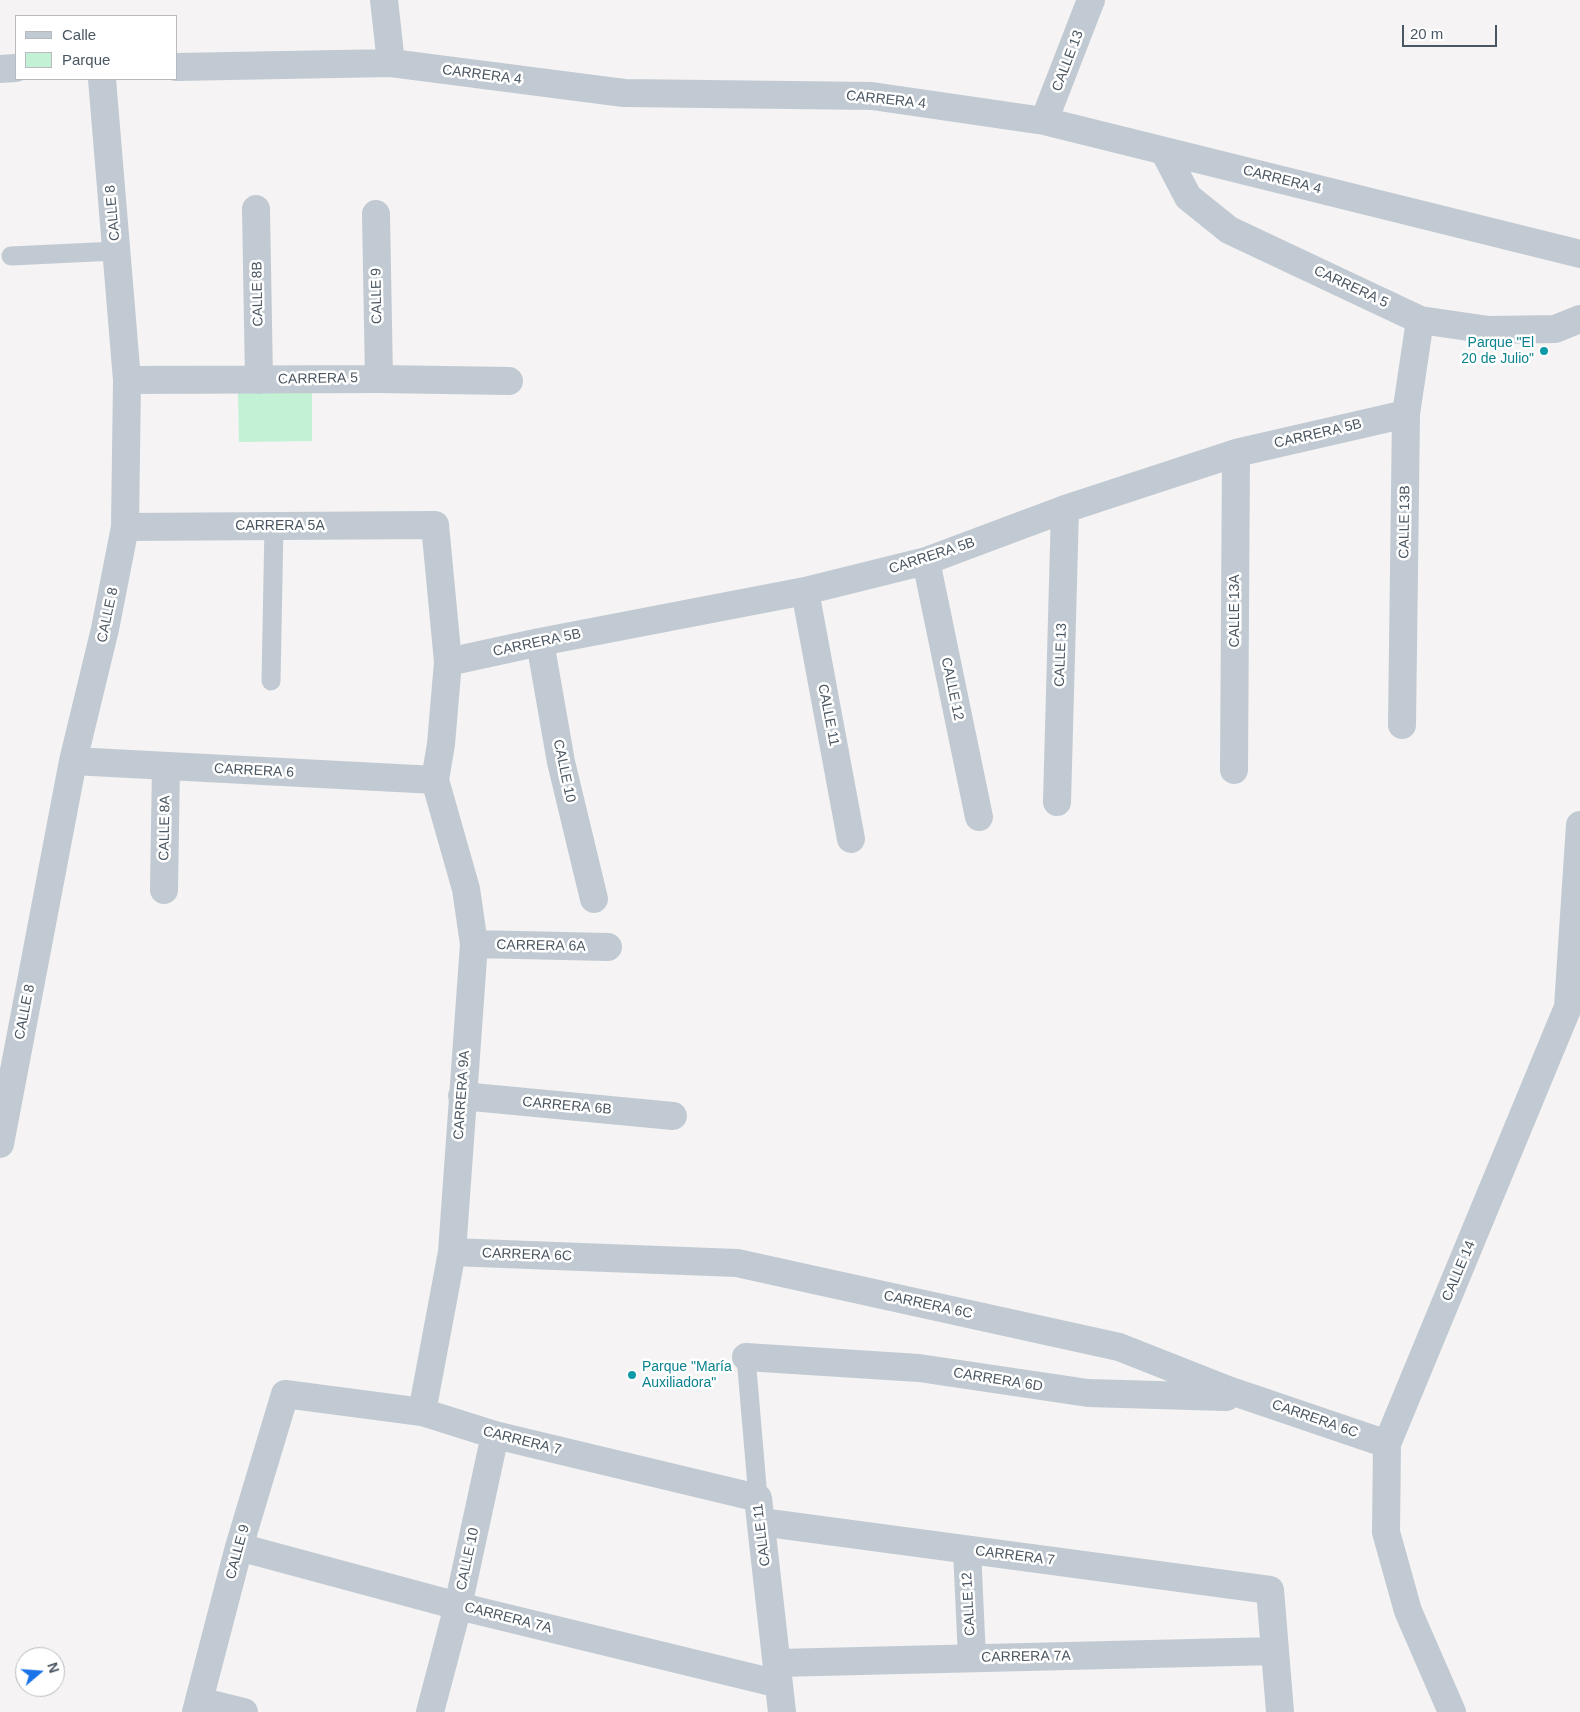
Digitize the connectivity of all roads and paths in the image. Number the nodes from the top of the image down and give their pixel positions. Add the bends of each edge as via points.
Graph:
1 (384, 0) edge
2 (1091, 0) edge
3 (391, 63) junction
4 (178, 67) edge
5 (15, 68) edge
6 (0, 69) edge
7 (102, 80) edge
8 (1044, 121) junction
9 (1164, 151) junction
10 (256, 209) dead end
11 (376, 214) dead end
12 (116, 251) junction
13 (1580, 254) edge
14 (11, 256) dead end
15 (1580, 319) edge
16 (1420, 320) junction
17 (379, 379) junction
18 (127, 380) junction
19 (259, 380) junction
20 (509, 381) dead end
21 (1406, 414) junction
22 (1236, 453) junction
23 (1065, 509) junction
24 (274, 526) junction
25 (125, 527) junction
26 (926, 561) junction
27 (805, 591) junction
28 (540, 642) junction
29 (448, 662) junction
30 (272, 681) dead end
31 (1402, 725) dead end
32 (73, 761) junction
33 (166, 766) junction
34 (1234, 770) dead end
35 (435, 780) junction
36 (1057, 802) dead end
37 (978, 817) dead end
38 (1580, 826) edge
39 (851, 839) dead end
40 (164, 890) dead end
41 (594, 899) dead end
42 (474, 944) junction
43 (608, 947) dead end
44 (462, 1096) junction
45 (673, 1116) dead end
46 (0, 1144) edge
47 (452, 1252) junction
48 (746, 1357) joint
49 (285, 1394) joint
50 (1250, 1397) junction
51 (422, 1412) junction
52 (495, 1435) junction
53 (1387, 1444) junction
54 (759, 1510) junction
55 (239, 1547) junction
56 (967, 1550) junction
57 (458, 1606) junction
58 (1274, 1651) junction
59 (972, 1658) junction
60 (778, 1673) junction
61 (197, 1706) edge
62 (244, 1712) edge
63 (430, 1712) edge
64 (782, 1712) edge
65 (1280, 1712) edge
66 (1452, 1712) edge

1 - 3 street
2 - 8 street, CALLE 13
3 - 4 street, CARRERA 4
3 - 8 street, CARRERA 4 via 624,93 872,96
5 - 6 street
7 - 12 street, CALLE 8
8 - 9 street, CARRERA 4
9 - 13 street, CARRERA 4
9 - 16 street, CARRERA 5 via 1188,197 1229,230
10 - 19 street, CALLE 8B
11 - 17 street, CALLE 9
12 - 14 lane
12 - 18 street, CALLE 8
15 - 16 street, CARRERA 5 via 1555,329 1498,330
16 - 21 street, CALLE 13B
17 - 19 street, CARRERA 5
17 - 20 street, CARRERA 5
18 - 19 street, CARRERA 5
18 - 25 street, CALLE 8
21 - 22 street, CARRERA 5B
21 - 31 street, CALLE 13B
22 - 23 street, CARRERA 5B
22 - 34 street, CALLE 13A
23 - 26 street, CARRERA 5B
23 - 36 street, CALLE 13
24 - 25 street, CARRERA 5A
24 - 29 street, CARRERA 5A via 435,525
24 - 30 lane
25 - 32 street, CALLE 8 via 105,629
26 - 27 street, CARRERA 5B
26 - 37 street, CALLE 12
27 - 28 street, CARRERA 5B
27 - 39 street, CALLE 11
28 - 29 street, CARRERA 5B
28 - 41 street, CALLE 10 via 561,762
29 - 35 street
32 - 33 street, CARRERA 6
32 - 46 street, CALLE 8
33 - 35 street, CARRERA 6
33 - 40 street, CALLE 8A
35 - 42 street, CARRERA 9A via 466,888
38 - 53 street, CALLE 14 via 1568,1007
42 - 43 street, CARRERA 6A
42 - 44 street, CARRERA 9A
44 - 45 street, CARRERA 6B
44 - 47 street, CARRERA 9A
47 - 50 street, CARRERA 6C via 737,1263 1119,1347
47 - 51 street, CARRERA 9A
48 - 50 street, CARRERA 6D via 919,1368 1088,1393
48 - 54 lane, CALLE 11
49 - 51 street, CARRERA 7
49 - 55 street, CALLE 9
50 - 53 street, CARRERA 6C
51 - 52 street, CARRERA 7
52 - 54 street, CARRERA 7
52 - 57 street, CALLE 10
53 - 66 street, CALLE 14 via 1386,1532 1408,1611
54 - 56 street, CARRERA 7
54 - 60 street, CALLE 11
55 - 57 street, CARRERA 7A
55 - 61 street, CALLE 9
56 - 58 street, CARRERA 7 via 1270,1590
56 - 59 street, CALLE 12
57 - 60 street, CARRERA 7A
57 - 63 street, CALLE 10
58 - 59 street, CARRERA 7A
58 - 65 street
59 - 60 street, CARRERA 7A
60 - 64 street, CALLE 11
61 - 62 street

